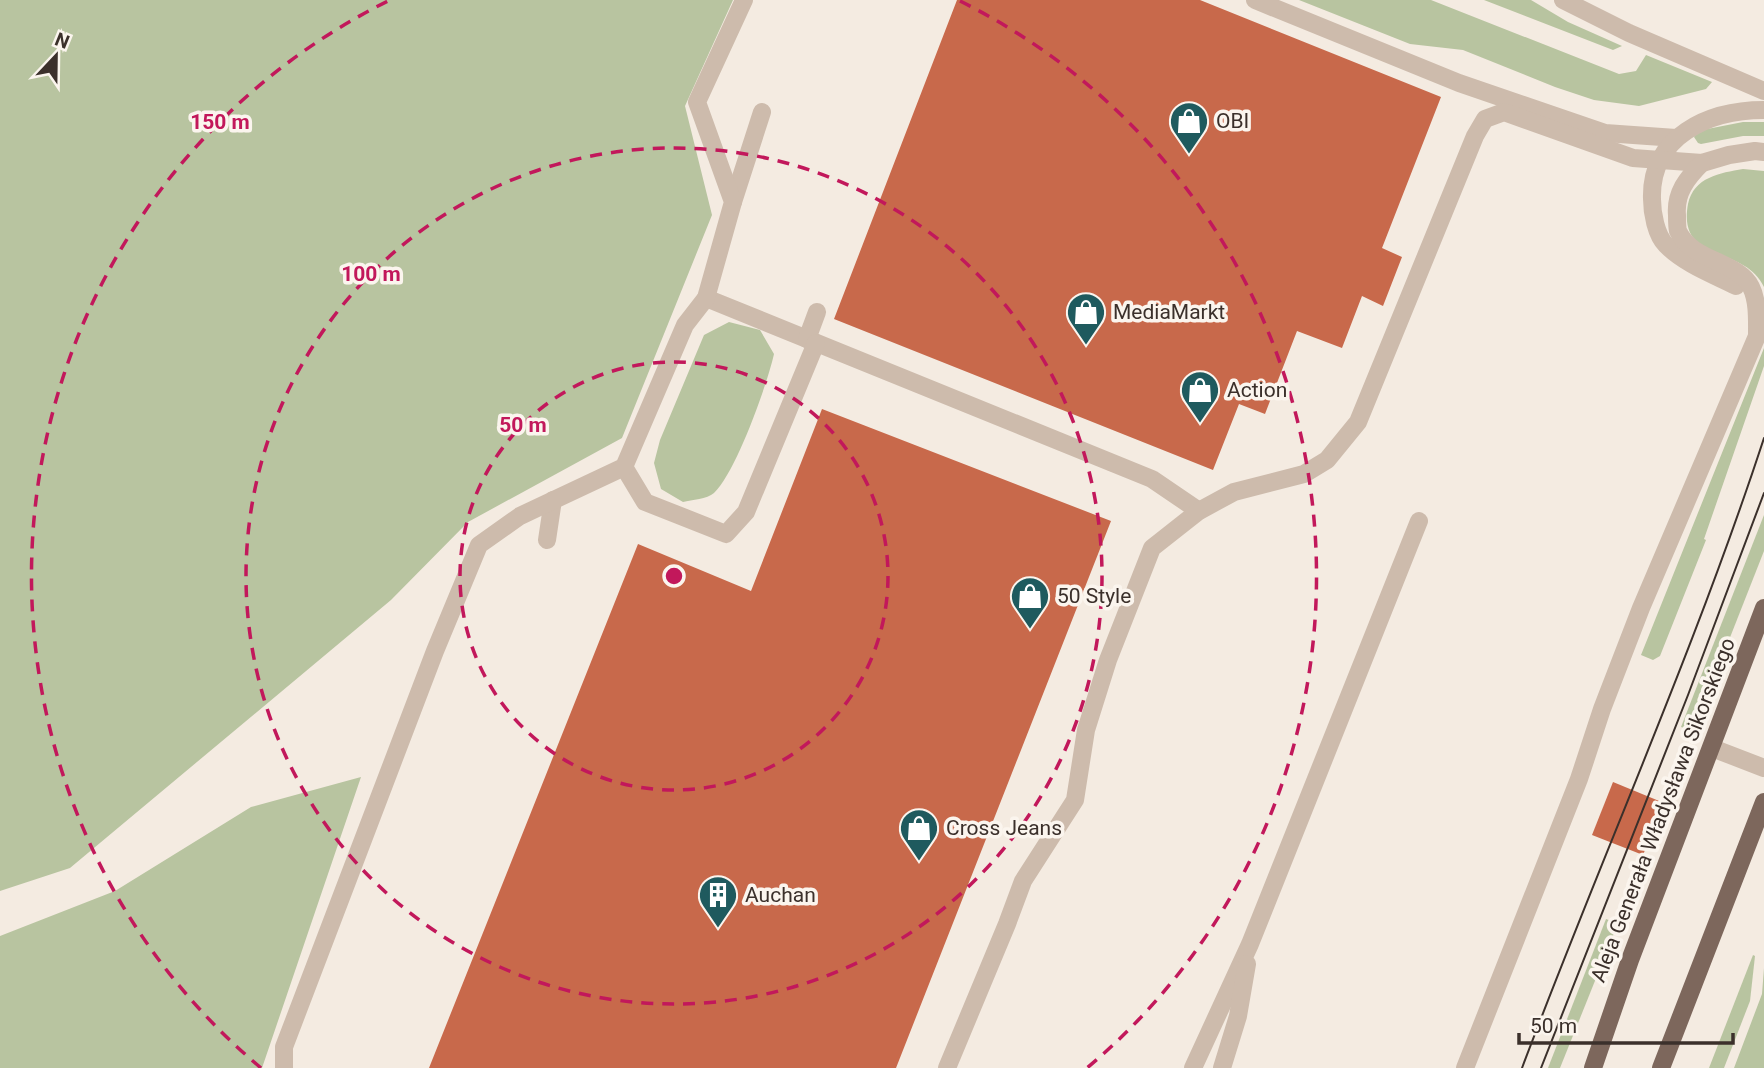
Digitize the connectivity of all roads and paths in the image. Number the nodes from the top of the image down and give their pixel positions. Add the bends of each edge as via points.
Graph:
1 (744, 0) edge
2 (1255, 0) edge
3 (1563, 0) edge
4 (1764, 91) edge
5 (1764, 110) edge
6 (762, 112) dead end
7 (1676, 138) junction
8 (1764, 152) edge
9 (1660, 161) junction
10 (1702, 163) junction
11 (733, 202) junction
12 (706, 298) junction
13 (1756, 309) junction
14 (817, 312) dead end
15 (812, 341) junction
16 (624, 467) junction
17 (553, 500) junction
18 (1199, 511) junction
19 (1419, 520) dead end
20 (547, 540) dead end
21 (1764, 608) edge
22 (1712, 748) junction
23 (1764, 768) edge
24 (1764, 802) edge
25 (1250, 944) junction
26 (284, 1068) edge
27 (947, 1068) edge
28 (1193, 1068) edge
29 (1222, 1068) edge
30 (1465, 1068) edge
31 (1593, 1068) edge
32 (1661, 1068) edge

1 - 11 lane via 697,102
2 - 7 lane via 1459,83 1605,133
3 - 4 lane
5 - 7 lane via 1742,110 1698,122
6 - 11 lane
7 - 9 lane
8 - 10 lane
9 - 10 lane
9 - 13 lane via 1651,185 1652,213 1664,243 1688,262 1745,292
9 - 18 lane via 1633,158 1504,112 1485,119 1358,422 1327,460 1304,474 1234,492
10 - 13 lane via 1685,180 1676,205 1678,231 1696,252 1742,276 1751,286
11 - 12 lane
12 - 15 lane
12 - 16 lane via 685,325
13 - 30 lane via 1757,336 1641,608 1580,779
14 - 15 lane
15 - 16 lane via 746,512 726,534 645,502
15 - 18 lane via 1152,479
16 - 17 lane
17 - 20 lane
17 - 26 lane via 479,545 284,1046
18 - 27 lane via 1152,548 1086,730 1075,800 1023,881
19 - 25 lane
21 - 22 main road, Aleja Generała Władysława Sikorskiego
22 - 23 lane
22 - 31 main road, Aleja Generała Władysława Sikorskiego
24 - 32 main road
25 - 28 lane
25 - 29 lane via 1238,1016

